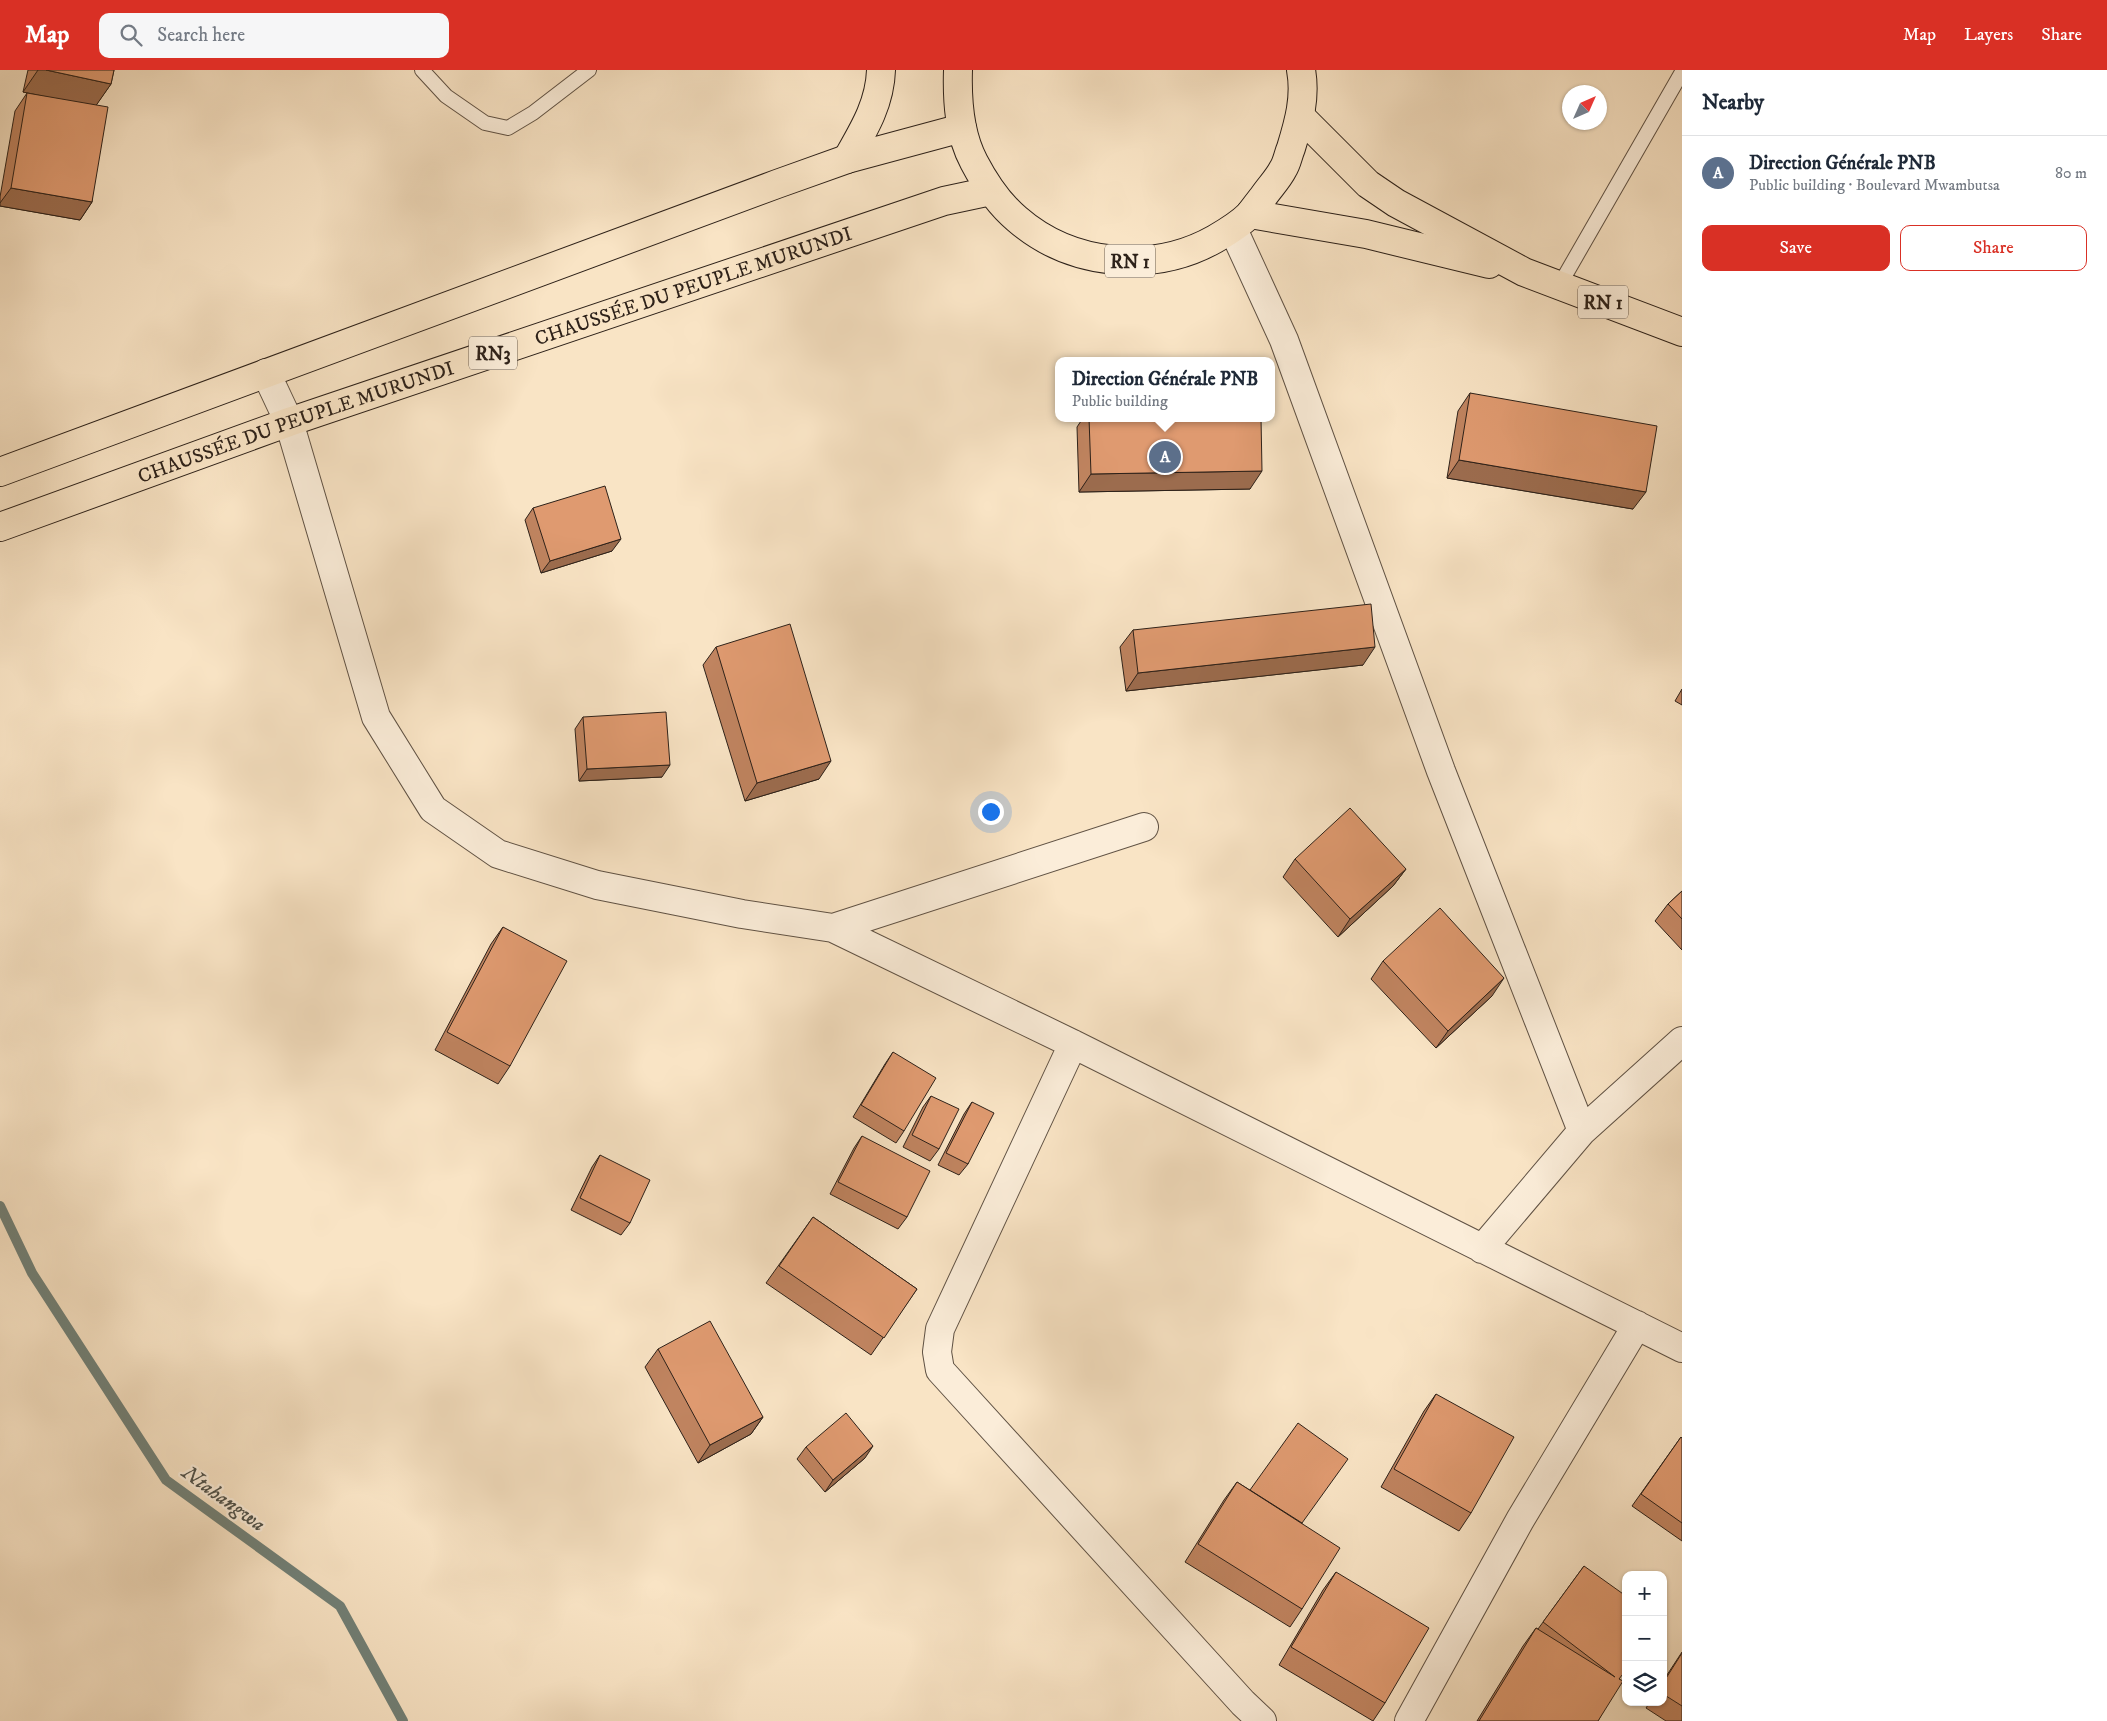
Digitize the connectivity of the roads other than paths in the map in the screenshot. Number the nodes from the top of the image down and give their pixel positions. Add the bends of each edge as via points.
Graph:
1 (422, 70) edge
2 (589, 70) edge
3 (881, 70) edge
4 (958, 70) edge
5 (1301, 70) edge
6 (1682, 72) edge
7 (1301, 117) junction
8 (962, 128) junction
9 (847, 160) junction
10 (991, 191) junction
11 (1241, 222) junction
12 (1524, 272) junction
13 (1559, 286) junction
14 (1682, 332) edge
15 (266, 373) junction
16 (289, 422) junction
17 (0, 472) edge
18 (0, 527) edge
19 (1144, 827) dead end
20 (833, 928) junction
21 (1682, 1041) edge
22 (1073, 1044) junction
23 (1582, 1131) junction
24 (1482, 1249) junction
25 (1637, 1325) junction
26 (1682, 1348) edge
27 (1262, 1721) edge
28 (1409, 1721) edge

1 - 2 lane via 446,96 485,123 508,128
3 - 9 highway via 871,117
4 - 8 highway, RN 1 via 957,97
5 - 7 highway, RN 1
6 - 13 lane
7 - 11 highway, RN 1 via 1283,170
7 - 12 highway, RN 1 via 1347,164 1396,203
8 - 9 highway
8 - 10 highway, RN 1 via 973,161
9 - 15 highway
10 - 11 highway, RN 1 via 1017,220 1049,241 1085,256 1123,262 1162,259 1199,248
10 - 16 highway, CHAUSSÉE DU PEUPLE MURUNDI / RN3 via 944,201
11 - 12 highway, RN 1 via 1366,234
11 - 23 street via 1441,771
12 - 13 highway, RN 1
13 - 14 highway, RN 1
15 - 16 street
15 - 17 highway
16 - 18 highway, CHAUSSÉE DU PEUPLE MURUNDI / RN3
16 - 20 street via 376,717 433,809 498,854 597,885 742,914
19 - 20 street
20 - 22 street
21 - 23 street
22 - 24 street
22 - 27 street via 940,1329 937,1352 940,1370
23 - 24 street
24 - 25 street
25 - 26 street
25 - 28 street via 1520,1520

